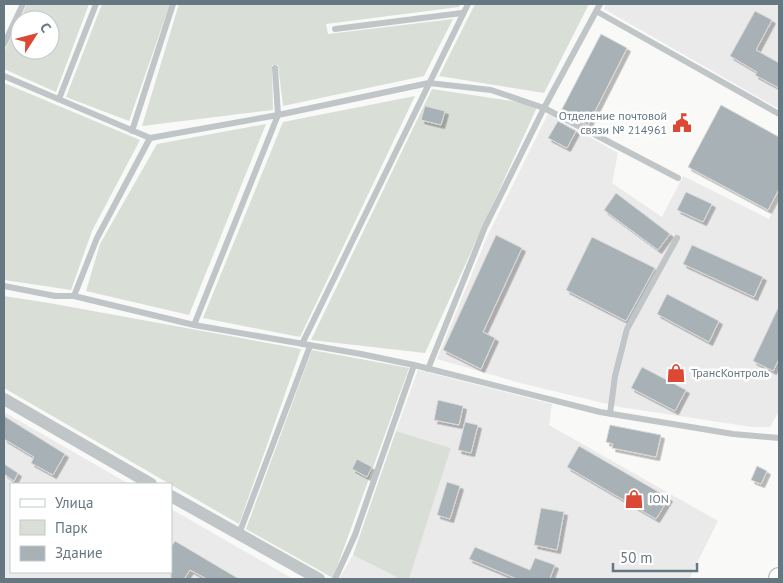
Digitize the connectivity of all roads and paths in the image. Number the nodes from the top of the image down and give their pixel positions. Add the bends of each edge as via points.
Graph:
1 (23, 4) edge
2 (96, 4) edge
3 (174, 4) edge
4 (468, 4) edge
5 (600, 4) edge
6 (596, 11) junction
7 (462, 13) junction
8 (335, 28) dead end
9 (4, 44) edge
10 (275, 68) dead end
11 (4, 76) edge
12 (429, 83) junction
13 (58, 99) junction
14 (544, 108) junction
15 (779, 114) edge
16 (278, 115) junction
17 (132, 130) junction
18 (150, 138) junction
19 (678, 178) dead end
20 (677, 238) dead end
21 (4, 286) edge
22 (74, 296) junction
23 (194, 324) junction
24 (302, 344) junction
25 (310, 346) junction
26 (414, 365) junction
27 (428, 369) junction
28 (4, 398) edge
29 (610, 414) junction
30 (779, 438) edge
31 (149, 483) edge
32 (172, 497) edge
33 (239, 536) junction
34 (319, 579) edge
35 (335, 579) edge

1 - 9 lane
2 - 13 lane
3 - 17 lane
4 - 7 lane
5 - 6 lane
6 - 14 lane
6 - 15 lane
7 - 8 lane
7 - 12 lane
10 - 16 lane
11 - 13 lane
12 - 14 lane via 491,90
12 - 16 lane
12 - 24 lane
13 - 17 lane
14 - 19 lane
14 - 27 lane via 485,227
16 - 18 lane
16 - 23 lane
17 - 18 lane
18 - 22 lane via 97,238
20 - 29 lane via 627,329 615,376
21 - 22 lane via 55,296
22 - 23 lane
23 - 24 lane
24 - 25 lane
25 - 26 lane
25 - 33 lane
26 - 27 lane
26 - 35 lane via 356,535
27 - 29 lane
28 - 31 street
29 - 30 lane via 733,434
32 - 33 street
33 - 34 street

